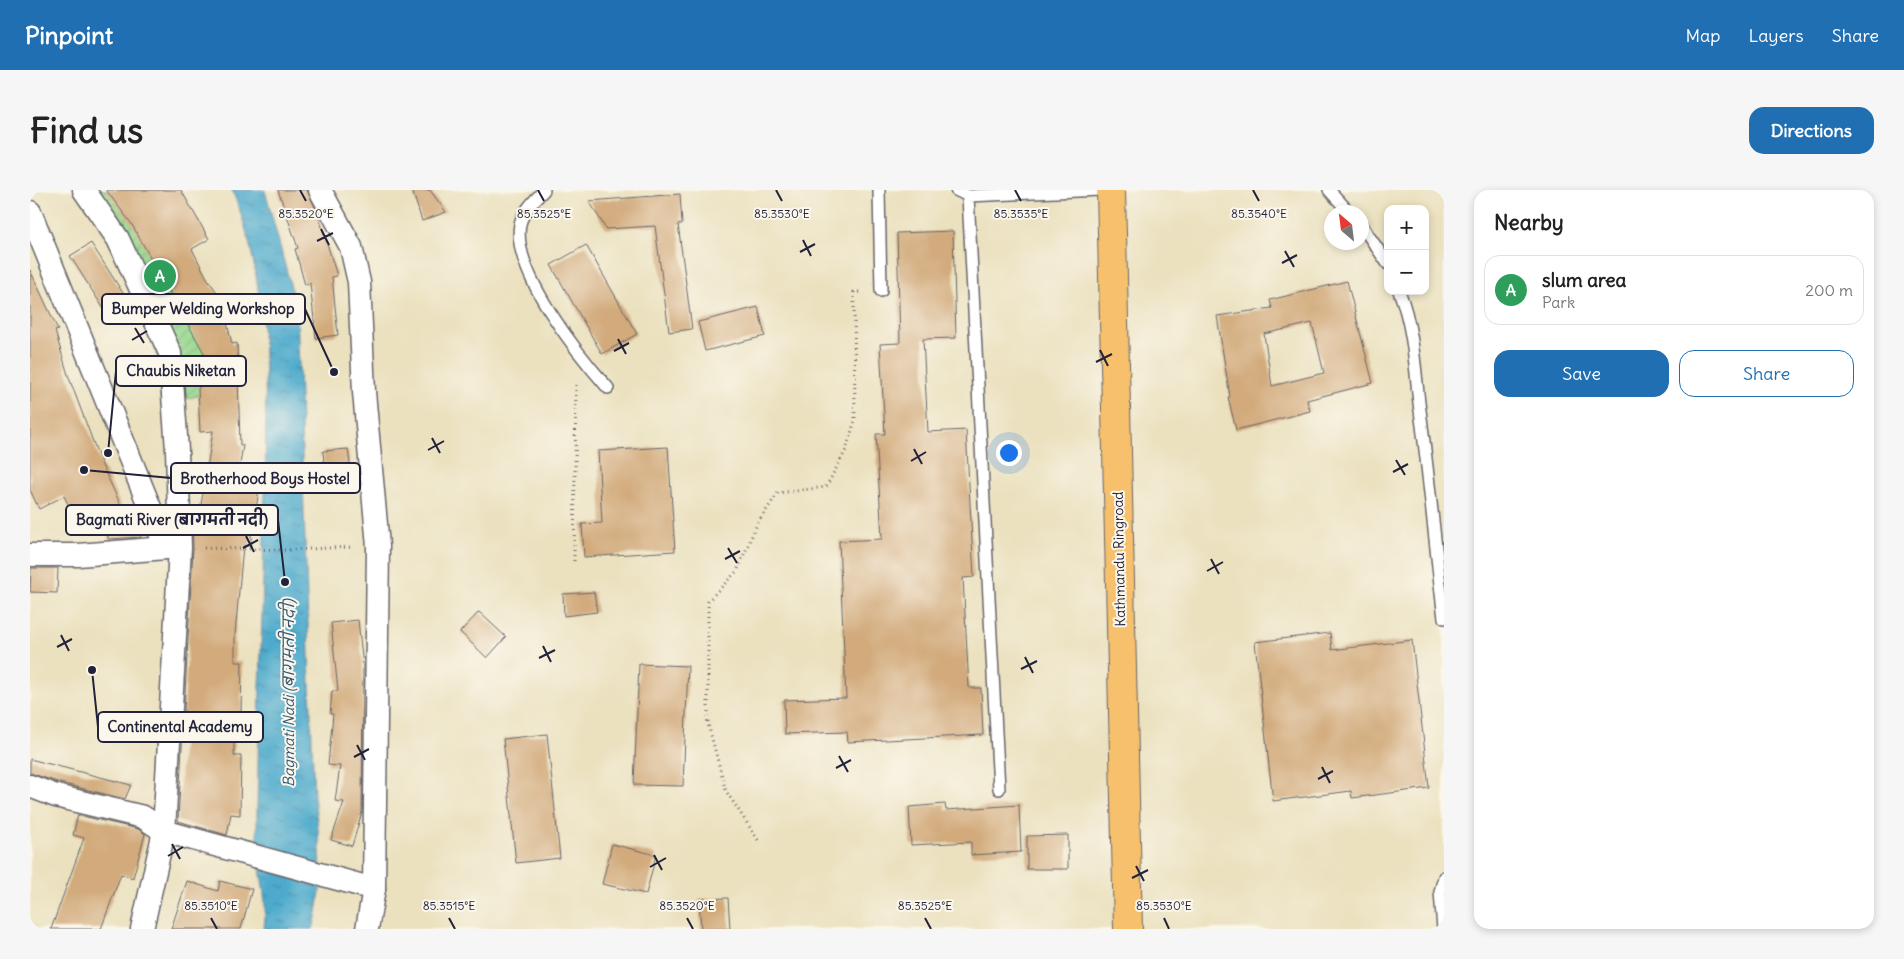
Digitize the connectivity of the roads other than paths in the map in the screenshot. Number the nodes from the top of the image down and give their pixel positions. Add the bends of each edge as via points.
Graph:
1 (84, 190) edge
2 (320, 190) edge
3 (544, 190) edge
4 (879, 190) edge
5 (956, 190) edge
6 (1100, 190) edge
7 (1111, 190) edge
8 (1329, 190) edge
9 (968, 196) junction
10 (1343, 205) edge
11 (30, 212) edge
12 (1369, 236) edge
13 (1384, 258) edge
14 (881, 291) road end
15 (1401, 295) edge
16 (608, 388) dead end
17 (179, 547) junction
18 (30, 555) edge
19 (1444, 618) edge
20 (30, 786) edge
21 (999, 789) dead end
22 (164, 830) junction
23 (1444, 877) edge
24 (374, 889) junction
25 (142, 929) edge
26 (367, 929) edge
27 (1128, 929) edge
28 (1443, 929) edge

1 - 17 street via 118,239 170,353
2 - 24 street via 351,247 360,282 364,392 378,546
3 - 16 lane via 520,221 518,238 526,268 576,351
4 - 14 lane
5 - 9 lane
6 - 9 lane
7 - 27 highway, Kathmandu Ringroad
8 - 10 lane
9 - 21 lane
11 - 17 street
12 - 13 lane
15 - 19 lane via 1414,357
17 - 18 street via 78,555
17 - 22 street
20 - 22 street via 56,796 143,817
22 - 24 street
22 - 25 street
23 - 28 lane via 1440,892
24 - 26 street

